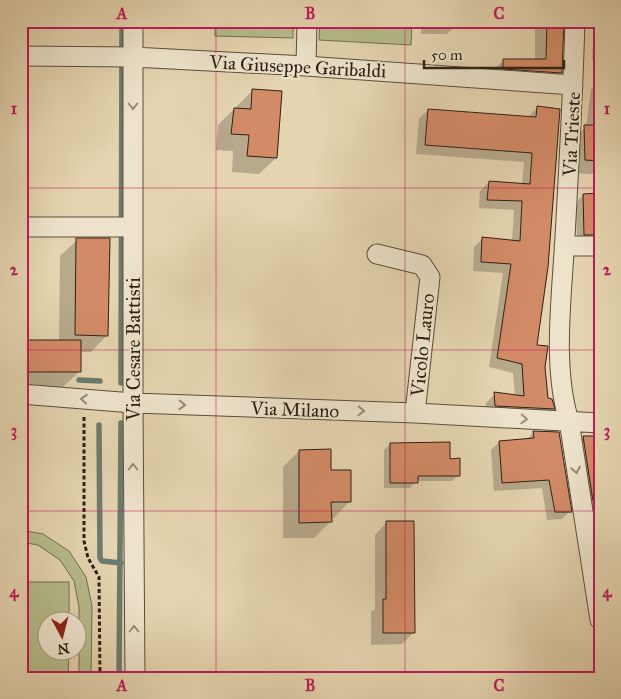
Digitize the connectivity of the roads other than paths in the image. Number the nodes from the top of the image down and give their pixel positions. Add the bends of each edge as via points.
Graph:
1 (133, 21) edge
2 (307, 21) edge
3 (575, 21) edge
4 (21, 56) edge
5 (126, 57) junction
6 (306, 66) junction
7 (574, 85) junction
8 (21, 227) edge
9 (125, 227) junction
10 (564, 246) junction
11 (600, 246) edge
12 (377, 254) dead end
13 (21, 394) edge
14 (133, 403) junction
15 (415, 413) junction
16 (569, 422) junction
17 (600, 423) edge
18 (600, 620) edge
19 (135, 678) edge

1 - 5 street, Via Cesare Battisti
2 - 6 street
3 - 7 street, Via Trieste
4 - 5 street, Via Giuseppe Garibaldi
5 - 6 street, Via Giuseppe Garibaldi
5 -> 9 street, Via Cesare Battisti
6 - 7 street, Via Giuseppe Garibaldi
7 - 10 street, Via Trieste
8 - 9 street
9 - 14 street, Via Cesare Battisti
10 - 11 street
10 - 16 street, Via Trieste via 559,339 564,404
12 - 15 street, Vicolo Lauro via 422,265 430,277
14 -> 13 street, Via Milano
14 -> 15 street, Via Milano
19 -> 14 street, Via Cesare Battisti
15 -> 16 street, Via Milano
16 - 17 street, Via Milano
16 -> 18 street, Via Trieste

